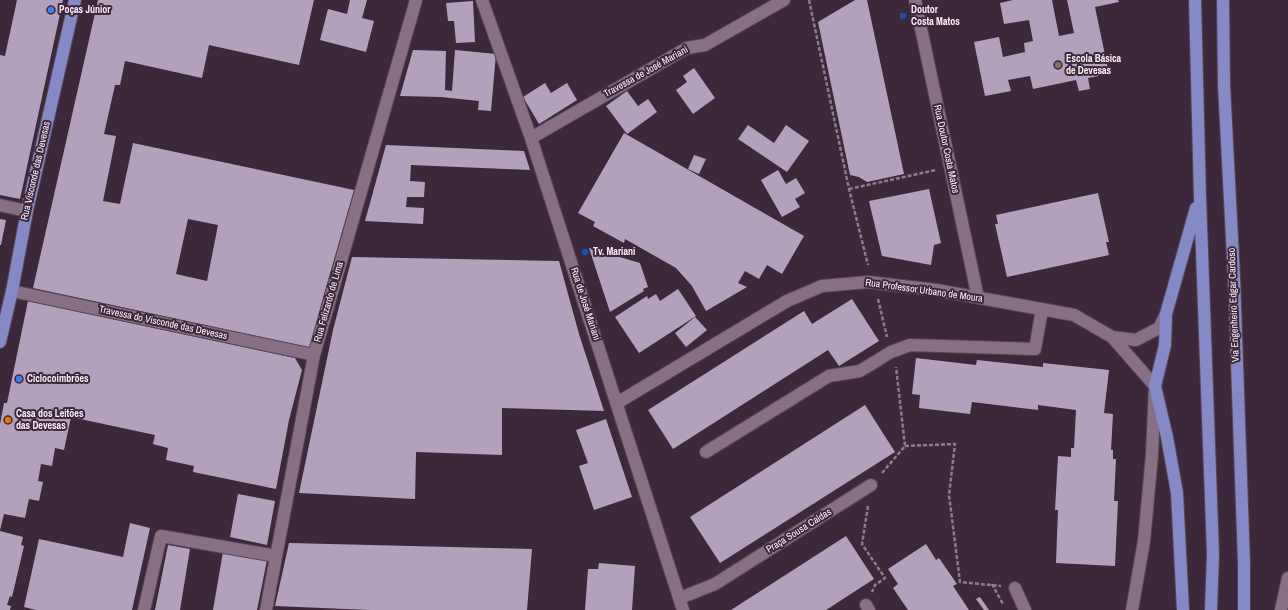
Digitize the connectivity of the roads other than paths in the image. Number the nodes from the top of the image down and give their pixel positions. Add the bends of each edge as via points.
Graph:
1 (75, 0) edge
2 (416, 0) edge
3 (482, 0) edge
4 (784, 0) edge
5 (915, 0) edge
6 (1194, 0) edge
7 (1223, 0) edge
8 (531, 138) junction
9 (1200, 197) junction
10 (0, 206) edge
11 (27, 211) junction
12 (12, 292) junction
13 (978, 298) junction
14 (1042, 309) junction
15 (1166, 314) junction
16 (1112, 337) junction
17 (0, 342) edge
18 (314, 355) junction
19 (1155, 386) junction
20 (617, 403) junction
21 (706, 452) dead end
22 (871, 485) road end
23 (276, 556) junction
24 (1288, 578) edge
25 (1015, 588) road end
26 (680, 598) junction
27 (144, 610) edge
28 (266, 610) edge
29 (683, 610) edge
30 (1025, 610) edge
31 (1132, 610) edge
32 (1183, 610) edge
33 (1211, 610) edge
34 (1244, 610) edge
35 (1281, 610) edge

1 - 11 main road, Rua Visconde das Devesas
2 - 18 street, Rua Felizardo de Lima
3 - 8 street, Rua de José Mariani
4 - 8 street, Travessa de José Mariani via 705,45 687,48
5 - 13 street, Rua Doutor Costa Matos
6 - 9 main road
7 - 34 main road, Via Engenheiro Edgar Cardoso
8 - 20 street, Rua de José Mariani
9 - 15 main road
9 - 33 main road via 1213,554
10 - 11 street
11 - 12 main road, Rua Visconde das Devesas
12 - 17 main road, Rua Visconde das Devesas
12 - 18 street, Travessa do Visconde das Devesas
13 - 14 street, Rua Professor Urbano de Moura
13 - 20 street, Rua Professor Urbano de Moura via 868,282 822,286 787,300
14 - 16 street, Rua Professor Urbano de Moura via 1074,315
14 - 21 street via 1035,349 910,345 891,352 860,372 829,376
15 - 16 street, Rua Professor Urbano de Moura via 1159,328 1136,340
15 - 19 main road via 1164,345
16 - 19 street, Rua Professor Urbano de Moura
18 - 23 street, Rua Felizardo de Lima
19 - 31 street via 1144,541
19 - 32 main road via 1177,493
20 - 26 street, Rua de José Mariani
22 - 26 street, Praça Sousa Caldas via 715,584
23 - 27 street via 161,536
23 - 28 street, Rua Felizardo de Lima
24 - 35 street
25 - 30 street
26 - 29 street, Rua de José Mariani

